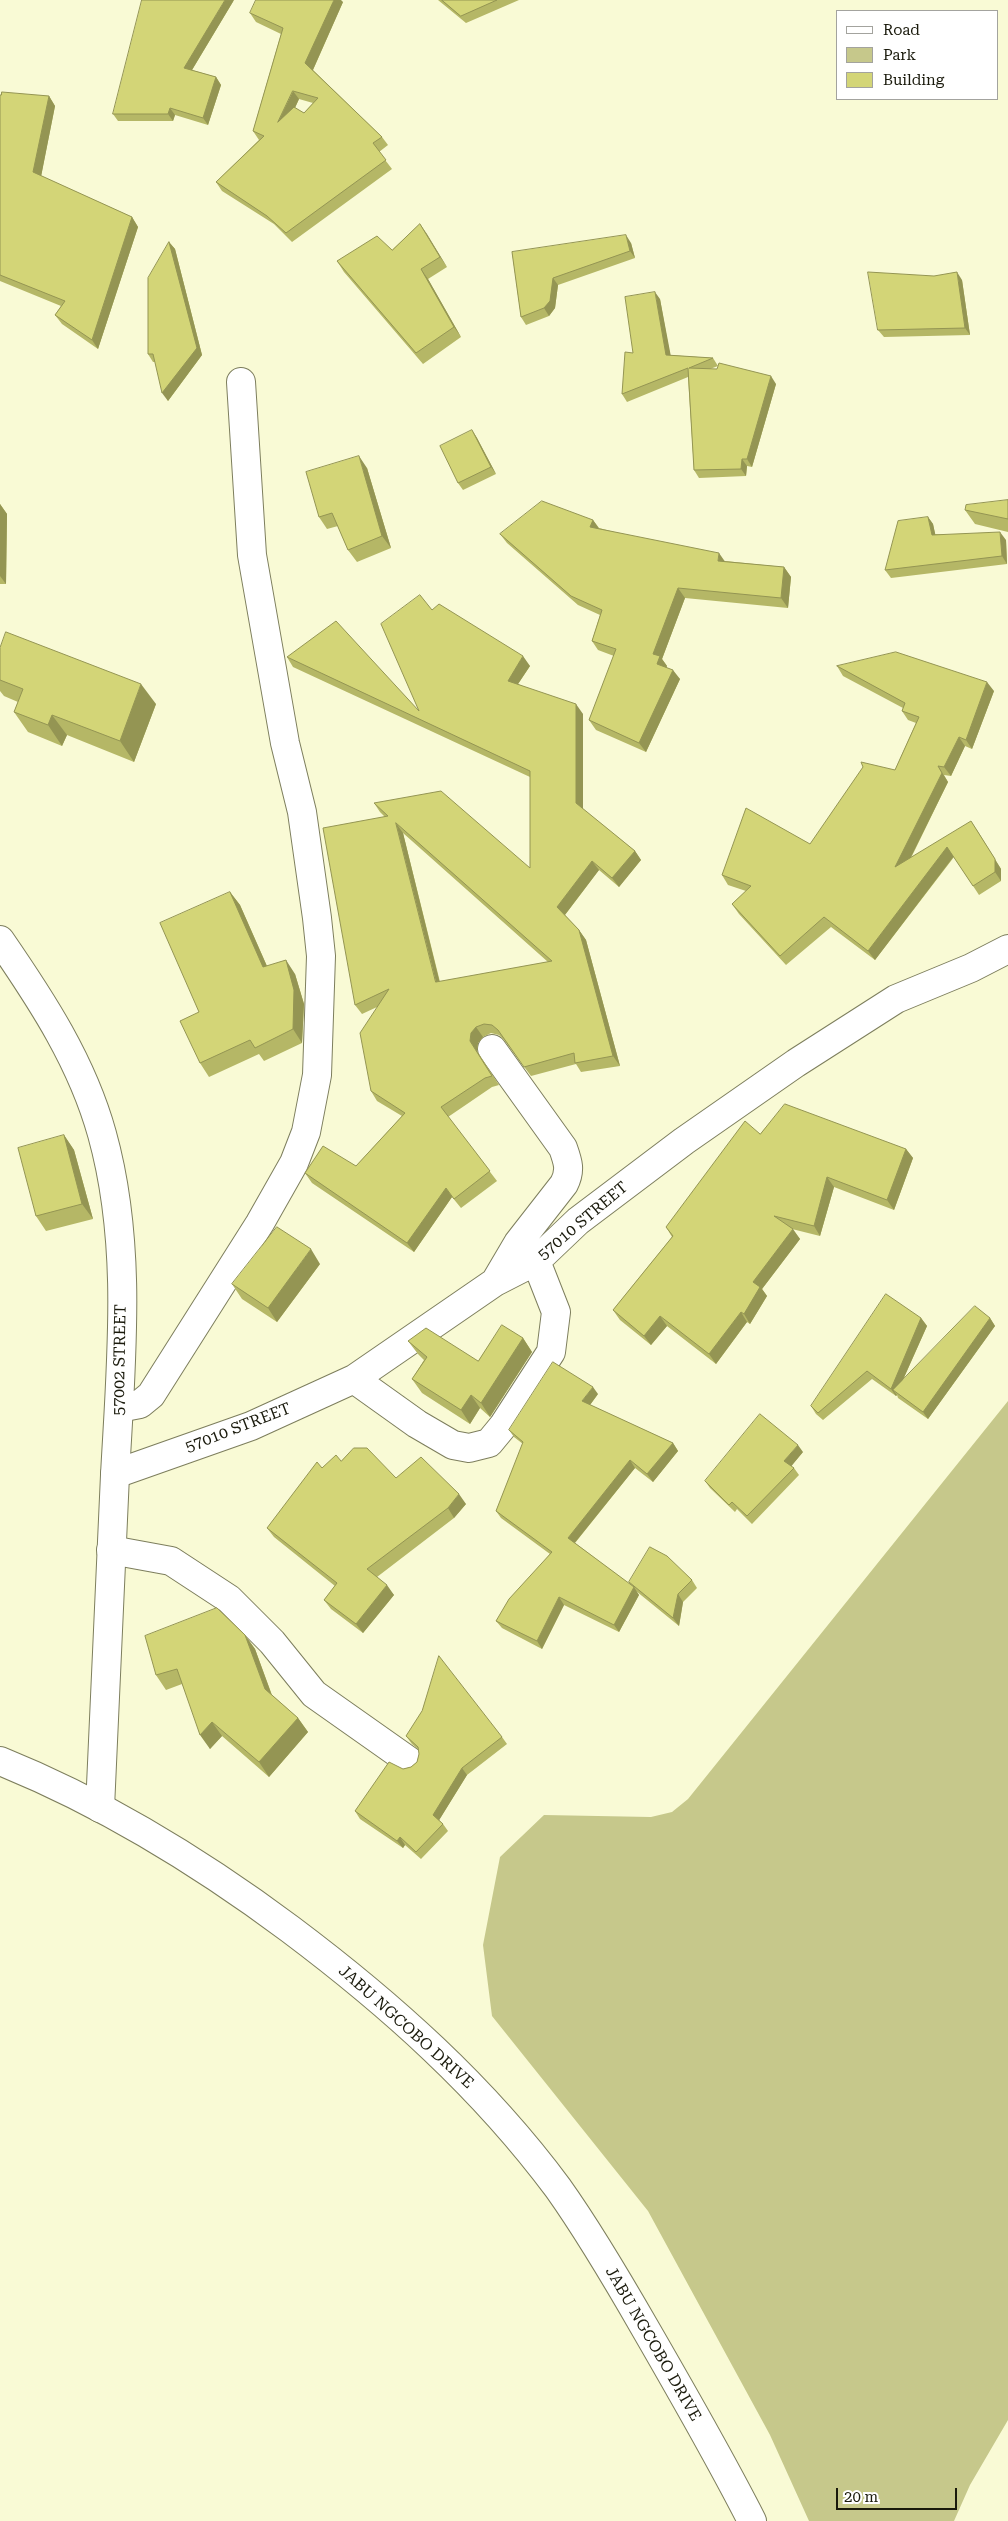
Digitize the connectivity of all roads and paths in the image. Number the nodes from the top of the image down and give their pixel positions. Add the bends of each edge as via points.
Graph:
1 (241, 382) dead end
2 (0, 940) edge
3 (1008, 949) edge
4 (492, 1049) dead end
5 (536, 1261) junction
6 (495, 1282) junction
7 (354, 1378) junction
8 (119, 1408) junction
9 (115, 1474) junction
10 (111, 1550) junction
11 (409, 1760) dead end
12 (0, 1761) edge
13 (100, 1808) junction
14 (752, 2521) edge

1 - 8 street via 252,554 285,744 302,812 319,937 317,1075 303,1140 294,1163 260,1223 152,1395 140,1404
2 - 8 street, 57002 STREET via 69,1048 102,1134 118,1219 121,1282
3 - 5 street, 57010 STREET via 896,999 796,1063 684,1141 578,1221
4 - 6 street via 563,1148 569,1165 564,1184 518,1243
5 - 6 street, 57010 STREET
5 - 7 street via 556,1312 551,1352 489,1443 469,1448 453,1445 417,1424
6 - 7 street, 57010 STREET
7 - 9 street, 57010 STREET via 251,1426
8 - 9 street, 57002 STREET
9 - 10 street, 57002 STREET
10 - 11 street via 171,1562 229,1599 272,1642 314,1694
10 - 13 street, 57002 STREET
12 - 13 street, JABU NGCOBO DRIVE
13 - 14 street, JABU NGCOBO DRIVE via 183,1854 335,1963 445,2059 509,2127 558,2189 602,2254

